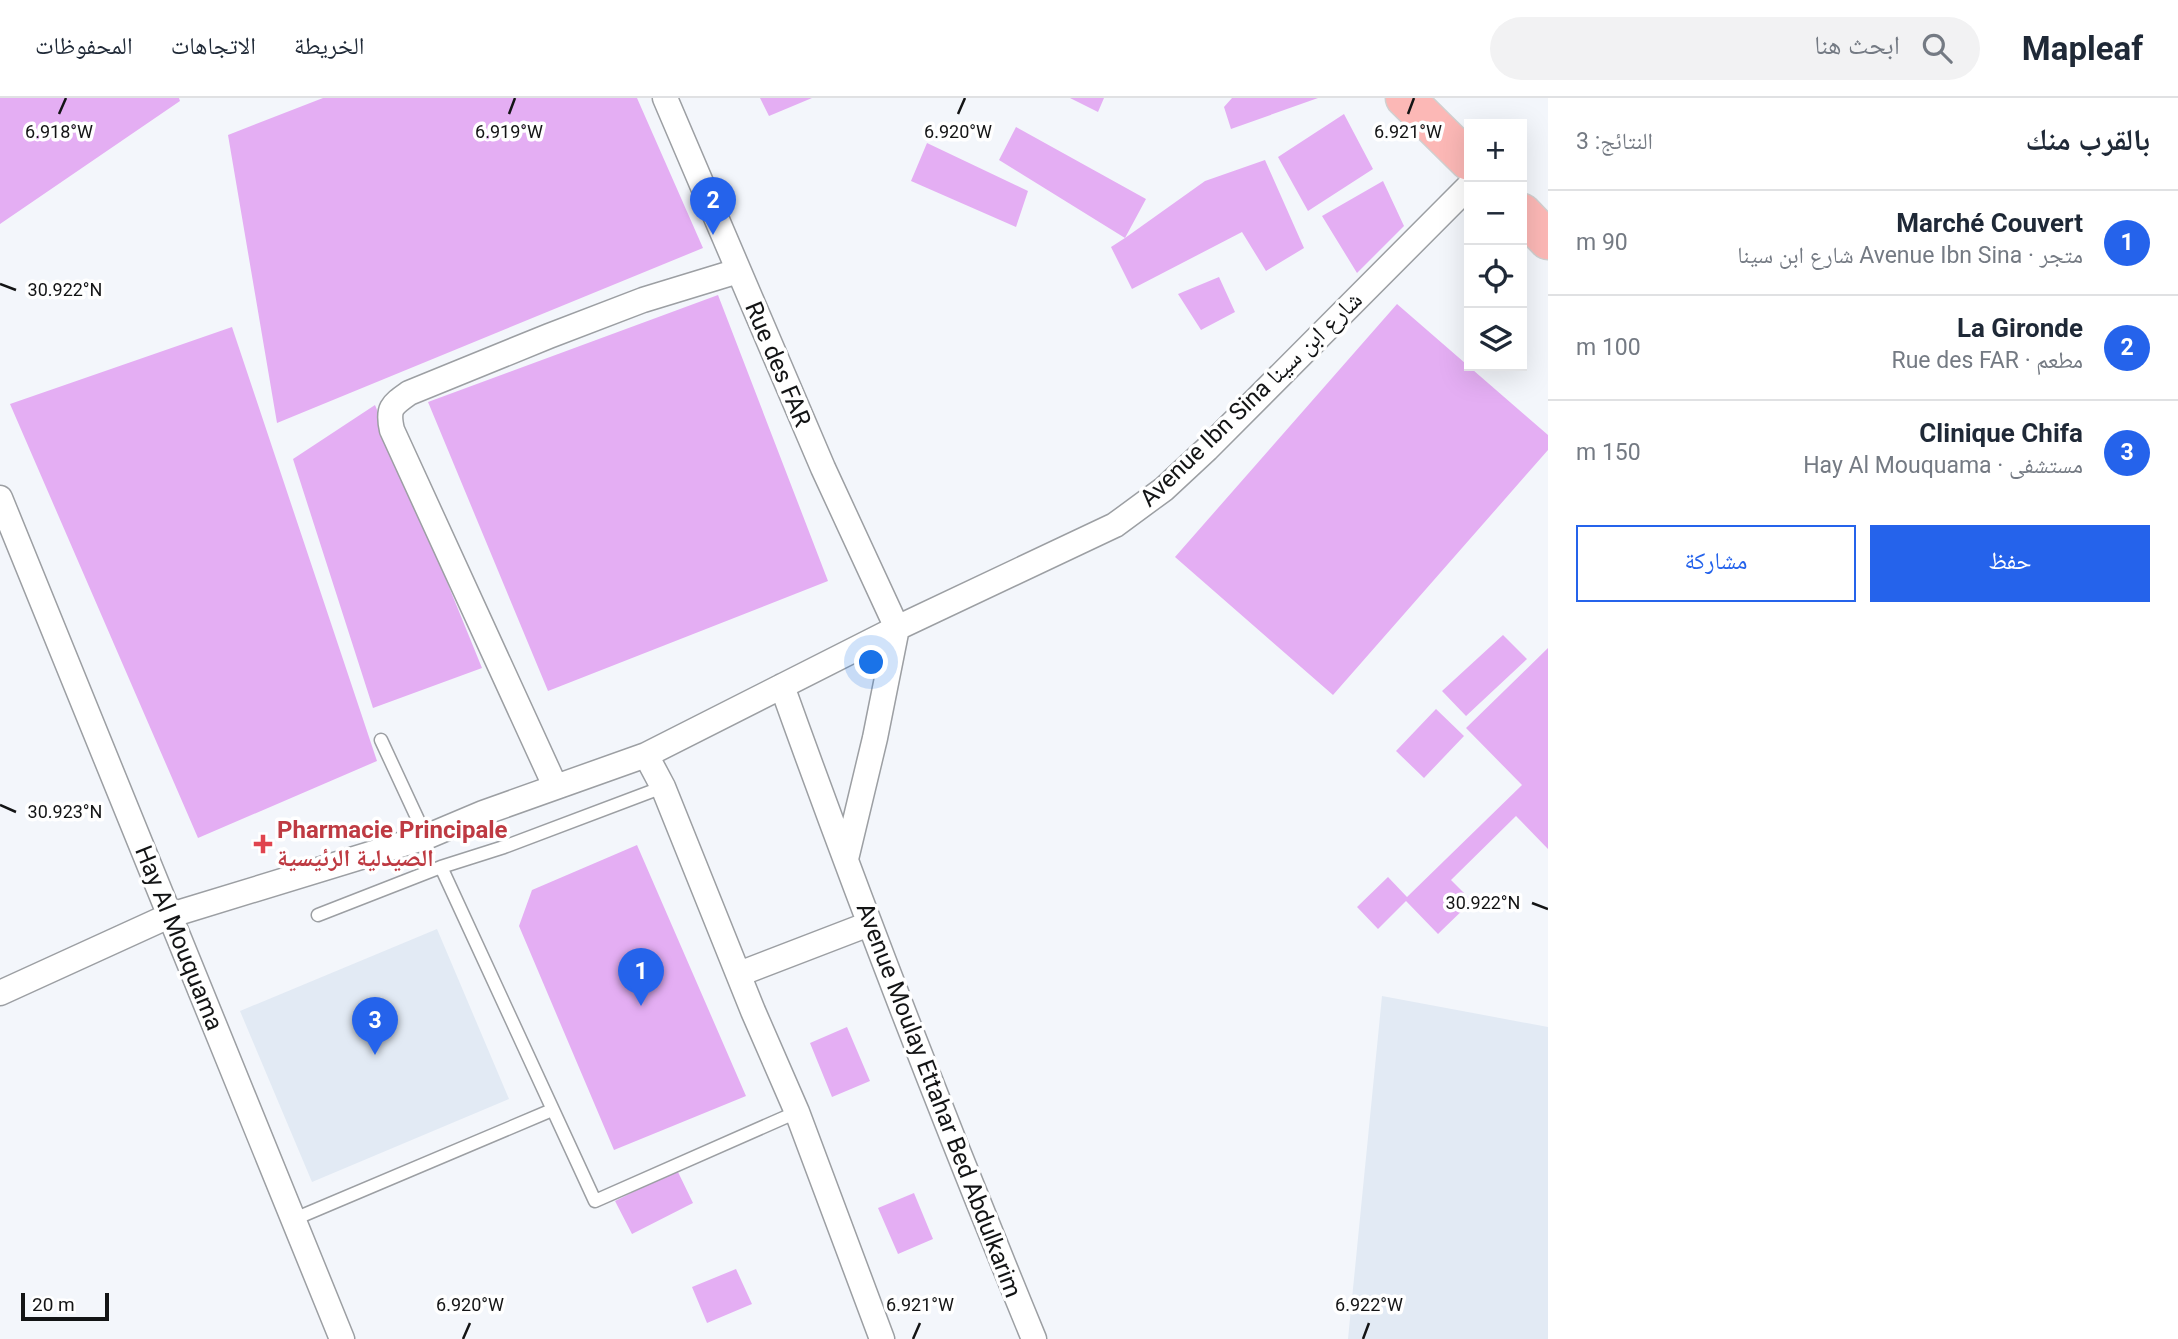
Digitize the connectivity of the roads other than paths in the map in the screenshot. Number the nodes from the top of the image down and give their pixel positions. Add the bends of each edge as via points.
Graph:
1 (665, 98) edge
2 (1405, 98) edge
3 (1464, 156) edge
4 (1464, 191) edge
5 (1527, 218) edge
6 (1548, 240) edge
7 (738, 271) junction
8 (0, 498) edge
9 (897, 628) junction
10 (782, 686) junction
11 (381, 740) dead end
12 (646, 755) junction
13 (555, 786) junction
14 (663, 787) junction
15 (426, 837) junction
16 (846, 859) junction
17 (440, 867) junction
18 (171, 915) junction
19 (318, 915) dead end
20 (869, 924) junction
21 (739, 974) junction
22 (0, 993) edge
23 (552, 1110) junction
24 (797, 1112) junction
25 (292, 1220) junction
26 (342, 1339) edge
27 (882, 1339) edge
28 (1034, 1339) edge

1 - 7 street, Rue des FAR
2 - 3 main road
4 - 9 street, Avenue Ibn Sina شارع ابن سينا via 1164,489 1115,525
5 - 6 main road
7 - 9 street, Rue des FAR
7 - 13 street via 643,300 409,393 394,404 389,415
8 - 18 street, Hay Al Mouquama
9 - 10 street, Avenue Ibn Sina شارع ابن سينا
9 - 16 street
10 - 12 street, Avenue Ibn Sina شارع ابن سينا
10 - 16 street, Avenue Moulay Ettahar Bed Abdulkarim
11 - 15 lane
12 - 13 street, Avenue Ibn Sina شارع ابن سينا
12 - 14 street
13 - 15 street, Avenue Ibn Sina شارع ابن سينا
14 - 17 lane
14 - 21 street
15 - 18 street, Avenue Ibn Sina شارع ابن سينا
16 - 20 street, Avenue Moulay Ettahar Bed Abdulkarim
17 - 19 lane
17 - 23 lane
18 - 22 street, Avenue Ibn Sina شارع ابن سينا
18 - 25 street, Hay Al Mouquama
20 - 21 street
20 - 28 street, Avenue Moulay Ettahar Bed Abdulkarim
21 - 24 street
23 - 24 lane via 596,1201
23 - 25 lane
24 - 27 street
25 - 26 street, Hay Al Mouquama

